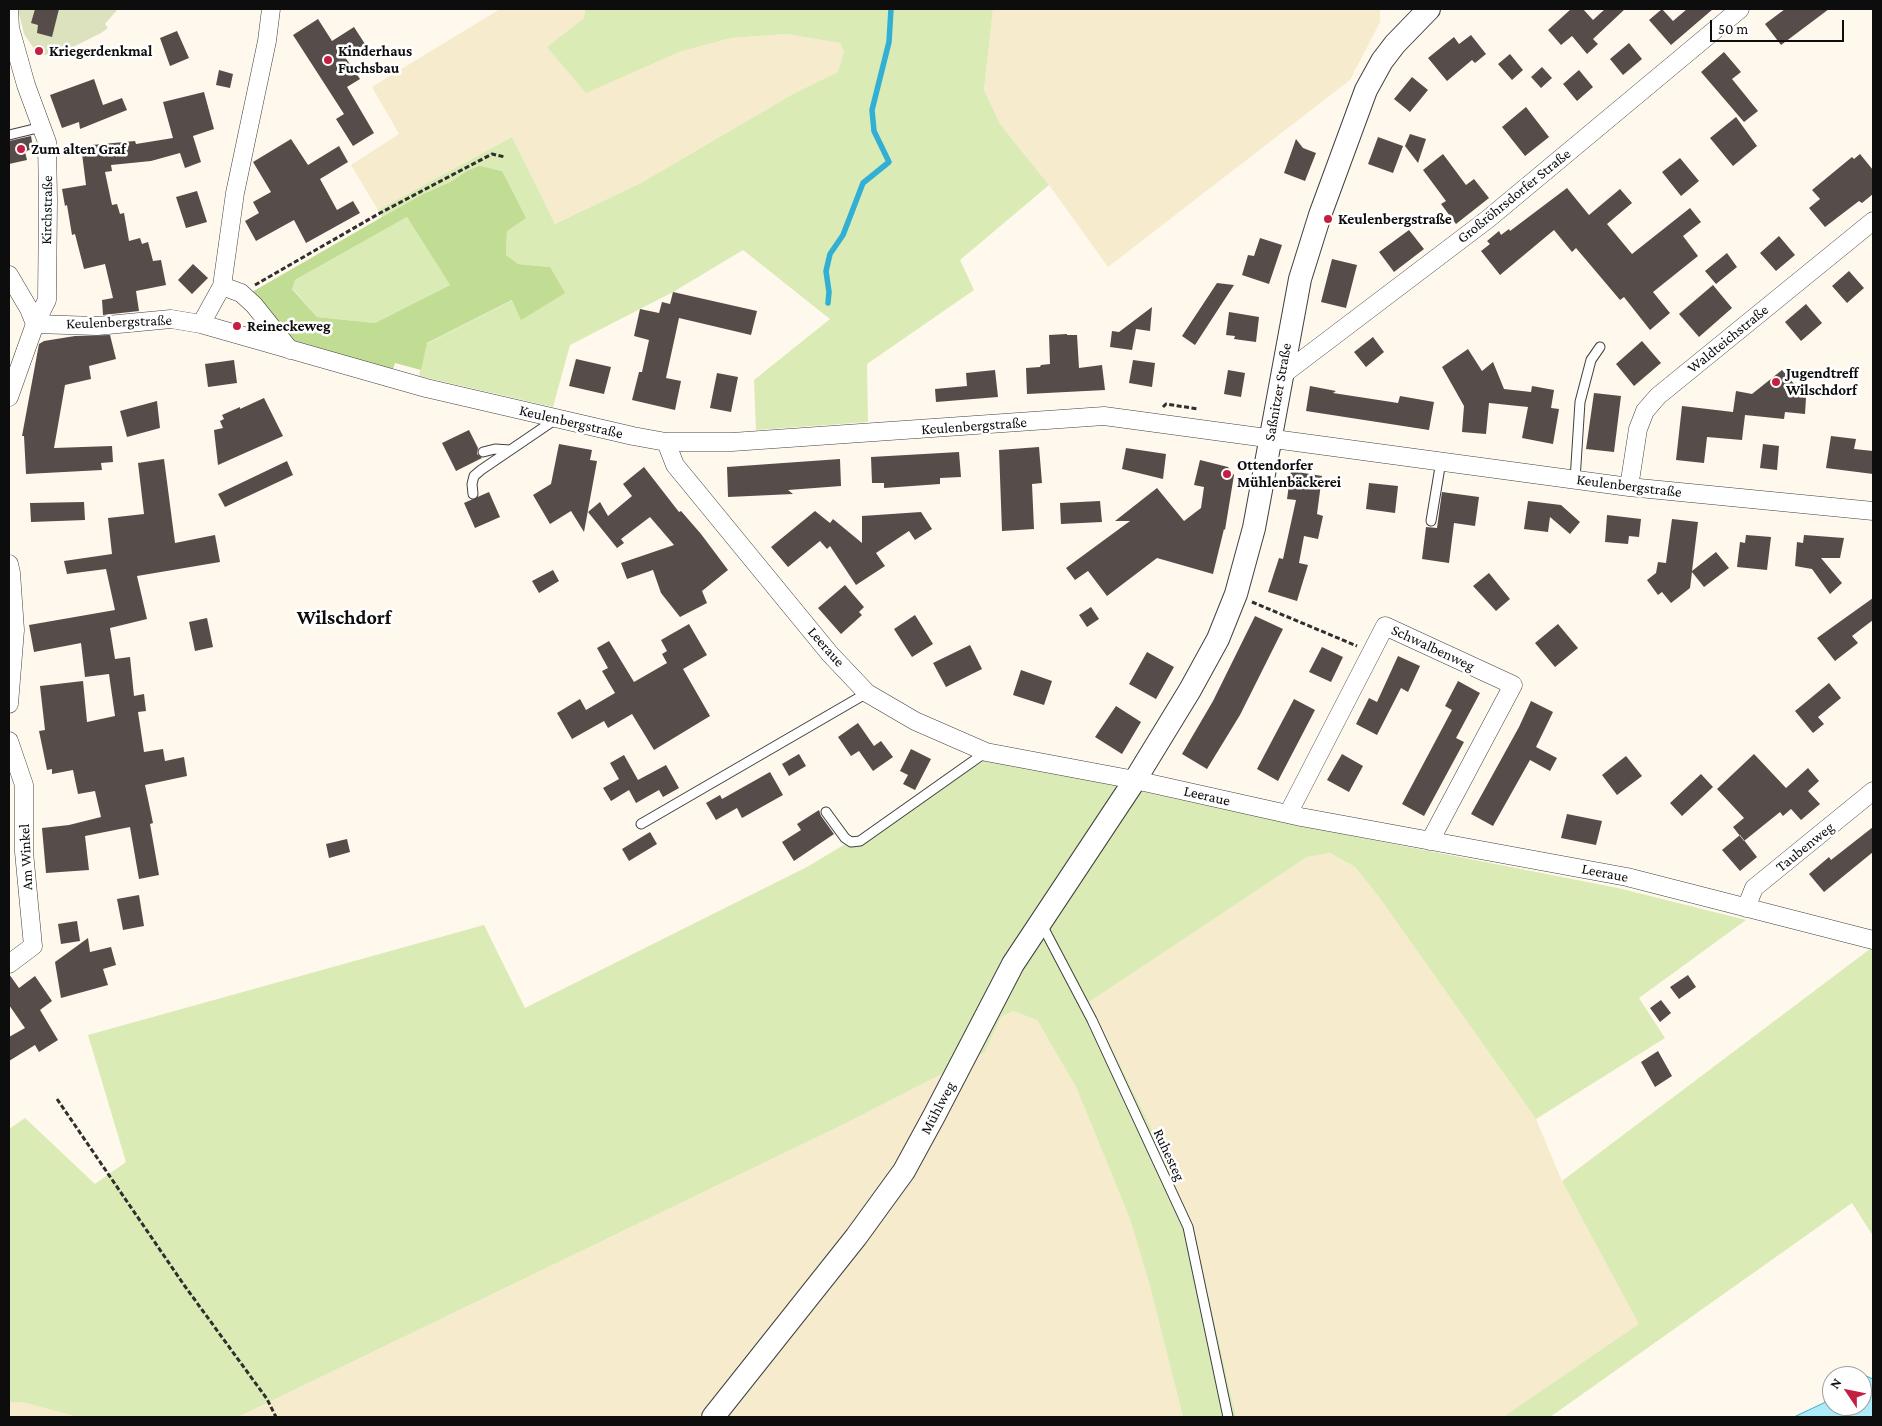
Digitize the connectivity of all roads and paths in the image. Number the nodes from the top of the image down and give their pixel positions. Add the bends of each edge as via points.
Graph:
1 (9, 9) edge
2 (271, 9) edge
3 (1429, 9) edge
4 (1740, 9) edge
5 (42, 127) junction
6 (9, 135) edge
7 (505, 157) dead end
8 (1873, 221) edge
9 (9, 275) edge
10 (222, 286) junction
11 (241, 293) junction
12 (16, 297) edge
13 (35, 324) junction
14 (201, 324) junction
15 (1600, 347) dead end
16 (290, 350) junction
17 (1281, 376) junction
18 (9, 397) edge
19 (1205, 410) dead end
20 (556, 419) junction
21 (1145, 421) junction
22 (1270, 438) junction
23 (666, 442) junction
24 (510, 450) junction
25 (484, 452) dead end
26 (1441, 461) junction
27 (1575, 480) junction
28 (1629, 487) junction
29 (473, 494) dead end
30 (1873, 511) edge
31 (1431, 521) dead end
32 (10, 570) edge
33 (1236, 594) junction
34 (1372, 652) junction
35 (867, 693) junction
36 (9, 704) edge
37 (9, 741) edge
38 (986, 752) junction
39 (1135, 780) junction
40 (1873, 791) edge
41 (826, 812) dead end
42 (1288, 814) junction
43 (641, 824) dead end
44 (1430, 841) junction
45 (1746, 908) junction
46 (1040, 921) junction
47 (1873, 940) edge
48 (9, 964) edge
49 (57, 1099) dead end
50 (276, 1417) edge
51 (714, 1417) edge
52 (1228, 1417) edge

1 - 5 street, Kirchstraße via 10,28
2 - 10 street via 235,193
3 - 17 street, Saßnitzer Straße via 1382,61 1353,122 1300,279
4 - 17 street, Großröhrsdorfer Straße via 1488,219
5 - 6 lane
5 - 13 street, Kirchstraße via 47,142 47,300
7 - 11 path via 492,154 380,213
8 - 28 street, Waldteichstraße via 1658,396 1645,411 1638,429
9 - 12 street
10 - 11 street
10 - 14 street
11 - 16 street via 254,304
12 - 13 street
13 - 14 street, Keulenbergstraße via 97,326 171,319
13 - 18 street, Kirchstraße
14 - 16 street, Keulenbergstraße
15 - 27 lane via 1591,360 1580,402
16 - 20 street, Keulenbergstraße via 426,388
17 - 22 street, Saßnitzer Straße
19 - 21 path via 1166,404
20 - 23 street, Keulenbergstraße
20 - 24 lane
21 - 22 street, Keulenbergstraße
21 - 23 street, Keulenbergstraße via 1104,416 732,442
22 - 26 street, Keulenbergstraße
22 - 33 street, Saßnitzer Straße via 1254,528
23 - 35 street, Leeraue via 674,466 830,654
24 - 25 lane
24 - 29 lane via 474,476
26 - 27 street, Keulenbergstraße
26 - 31 lane
27 - 28 street, Keulenbergstraße
28 - 30 street, Keulenbergstraße
32 - 36 street via 15,630
33 - 34 path
33 - 39 street, Saßnitzer Straße via 1218,639
34 - 42 street, Schwalbenweg
34 - 44 street, Schwalbenweg via 1385,626 1513,685
35 - 38 street, Leeraue via 915,721
35 - 43 lane
37 - 48 street, Am Winkel via 24,785 24,852 33,946
38 - 39 street, Leeraue
38 - 41 lane via 860,841 851,842 845,838
39 - 42 street, Leeraue
39 - 46 street, Mühlweg
40 - 45 street, Taubenweg via 1754,888
42 - 44 street, Leeraue
44 - 45 street, Leeraue via 1627,877
45 - 47 street, Leeraue
46 - 51 street, Mühlweg via 1012,964 904,1171
46 - 52 lane, Ruhesteg via 1092,1020 1188,1228
49 - 50 path via 184,1285 267,1399

